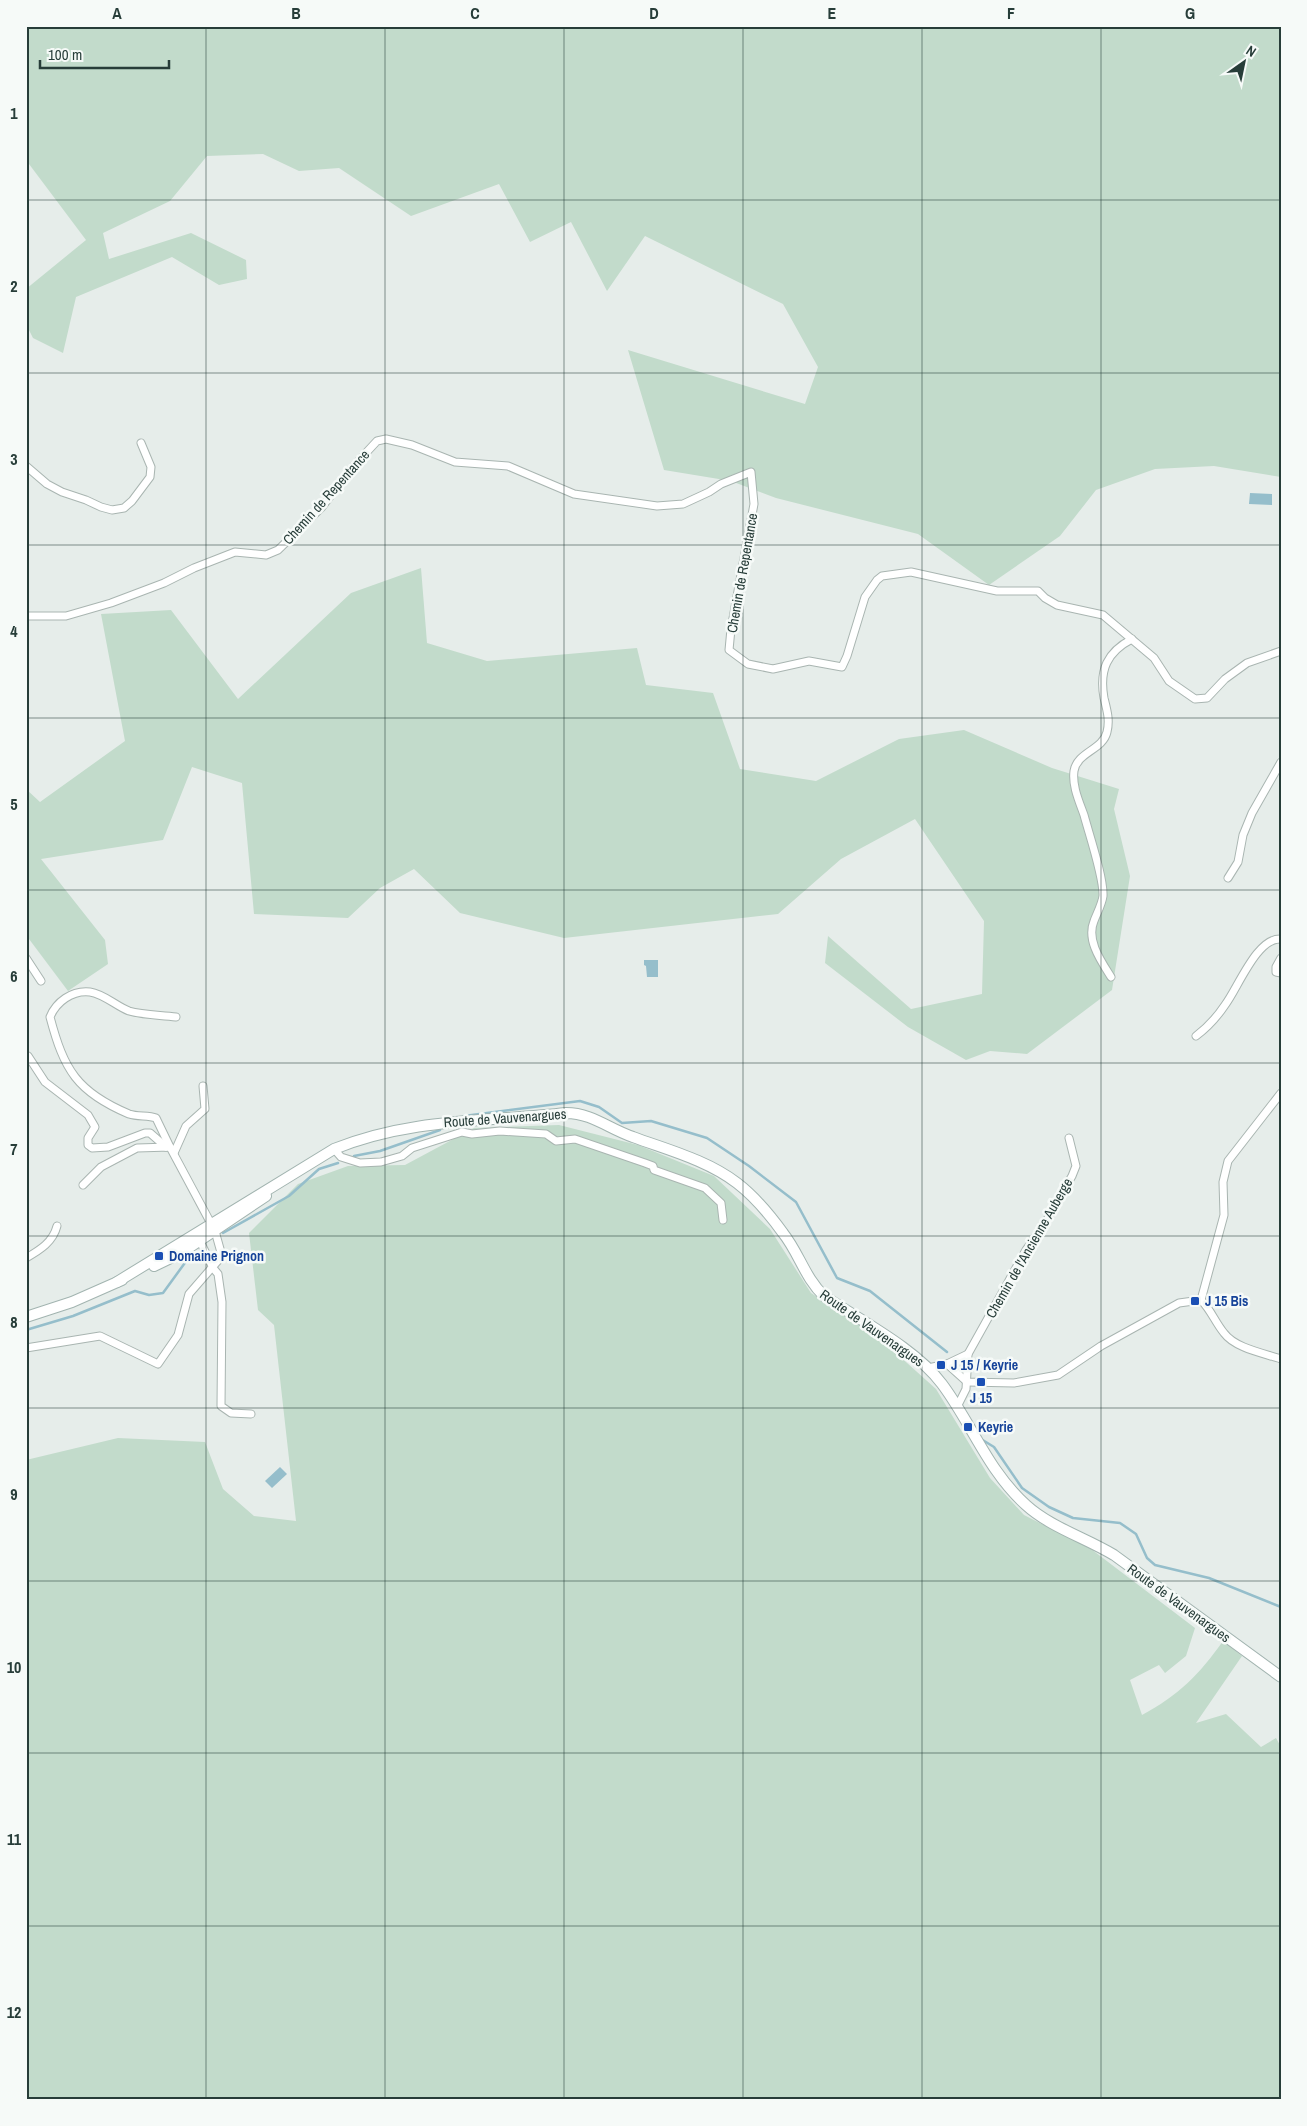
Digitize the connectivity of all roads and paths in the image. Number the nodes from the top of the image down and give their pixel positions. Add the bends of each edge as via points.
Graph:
1 (141, 443) dead end
2 (26, 466) edge
3 (26, 616) edge
4 (1132, 639) junction
5 (1281, 651) edge
6 (1281, 762) edge
7 (1228, 878) dead end
8 (1281, 939) edge
9 (26, 958) edge
10 (1281, 958) edge
11 (1281, 973) edge
12 (1111, 977) dead end
13 (41, 981) dead end
14 (176, 1016) dead end
15 (1196, 1036) dead end
16 (28, 1056) dead end
17 (204, 1086) dead end
18 (1281, 1093) edge
19 (460, 1121) junction
20 (462, 1132) junction
21 (1068, 1138) dead end
22 (170, 1149) junction
23 (334, 1149) junction
24 (83, 1185) dead end
25 (722, 1220) dead end
26 (57, 1226) dead end
27 (215, 1232) junction
28 (202, 1244) junction
29 (26, 1258) edge
30 (213, 1268) junction
31 (117, 1282) junction
32 (1201, 1300) junction
33 (26, 1316) edge
34 (26, 1348) edge
35 (968, 1354) junction
36 (1281, 1359) edge
37 (947, 1364) junction
38 (928, 1368) junction
39 (966, 1382) junction
40 (957, 1407) junction
41 (251, 1414) dead end
42 (1269, 1668) junction
43 (1281, 1670) edge
44 (1281, 1677) edge

1 - 2 street via 151,467 150,477 124,508 112,510 62,492
3 - 4 street, Chemin de Repentance via 66,616 120,599 234,552 266,555 278,550 322,506 377,442 386,439 412,445 455,462 508,466 574,494 657,506 683,504 751,472 754,504 730,650 748,664 773,669 810,661 842,667 865,597 877,580 882,576 911,572 998,591 1038,591 1057,605 1103,615
4 - 5 street, Chemin de Repentance via 1154,658 1168,681 1195,699 1207,698 1247,663
4 - 12 street via 1119,646 1106,664 1104,696 1109,717 1105,739 1074,768 1078,800 1098,864 1103,896 1091,938
6 - 7 street via 1252,813 1243,835 1238,862
8 - 15 street via 1267,942 1257,952 1226,1004 1211,1024
9 - 13 street
10 - 11 street via 1276,972
14 - 22 street via 131,1011 89,992 60,1000 50,1018 66,1066 76,1080 108,1103 131,1114 156,1118
16 - 22 street via 45,1082 88,1115 95,1127 88,1138 88,1145 92,1148 108,1147 150,1133
17 - 22 street via 205,1109 186,1126
18 - 32 street via 1228,1161 1223,1182 1224,1215
19 - 20 street
19 - 23 main road, Route de Vauvenargues via 390,1130
19 - 38 main road, Route de Vauvenargues via 578,1113 721,1172 749,1193 784,1234 814,1287
20 - 23 street via 381,1162 360,1163 341,1157
20 - 25 street via 500,1131 546,1134 556,1140 575,1139 705,1188 721,1202
21 - 35 street, Chemin de l'Ancienne Auberge via 1076,1166 1072,1176
22 - 24 street via 137,1148 101,1167
22 - 27 street
23 - 27 main road, Route de Vauvenargues via 298,1170
26 - 29 street via 55,1235 46,1245
27 - 28 main road, Route de Vauvenargues
27 - 30 street via 222,1256
27 - 31 main road, Route de Vauvenargues
28 - 30 street
28 - 31 main road, Route de Vauvenargues
30 - 34 street via 189,1294 178,1335 158,1364 100,1336
30 - 41 street via 218,1274 222,1302 221,1406 231,1413
31 - 33 main road, Route de Vauvenargues via 72,1302
32 - 36 street via 1224,1334 1238,1344
32 - 39 street via 1179,1303 1101,1346 1058,1375 1014,1383
35 - 37 street
35 - 39 street, Chemin de l'Ancienne Auberge
37 - 38 street
37 - 39 street
38 - 40 main road, Route de Vauvenargues
39 - 40 street, Chemin de l'Ancienne Auberge
40 - 42 main road, Route de Vauvenargues via 987,1459 1028,1507 1039,1516 1097,1544
42 - 43 street
42 - 44 main road, Route de Vauvenargues

